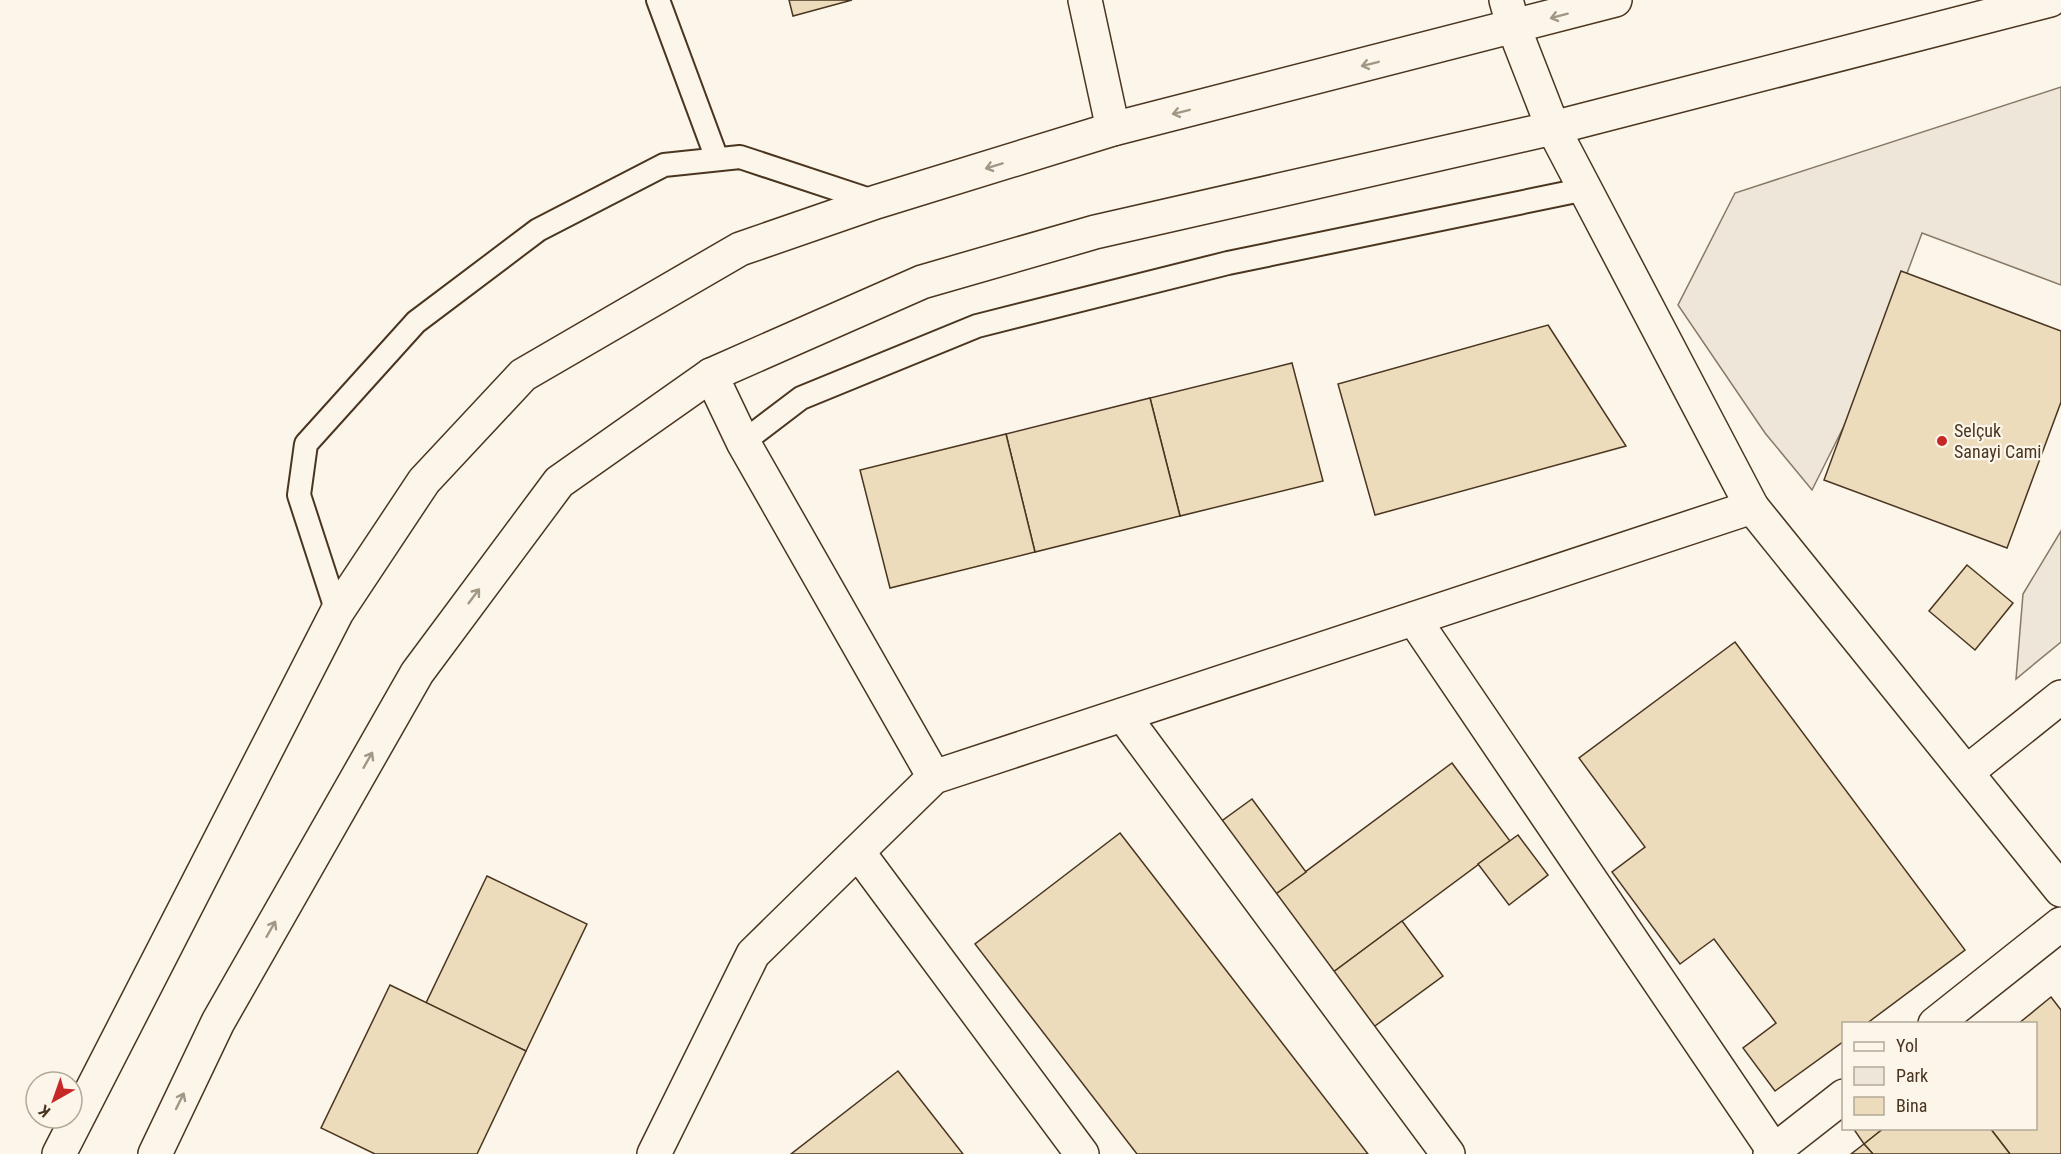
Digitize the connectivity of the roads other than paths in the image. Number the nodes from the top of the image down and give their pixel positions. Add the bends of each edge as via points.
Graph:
1 (658, 0) edge
2 (1085, 0) edge
3 (1615, 0) edge
4 (2050, 0) edge
5 (1510, 14) edge
6 (1553, 128) junction
7 (1113, 129) junction
8 (717, 159) junction
9 (1586, 189) junction
10 (876, 202) junction
11 (711, 375) junction
12 (743, 442) junction
13 (1752, 507) junction
14 (337, 612) junction
15 (1414, 619) junction
16 (2061, 697) edge
17 (1123, 715) junction
18 (1966, 772) junction
19 (934, 777) junction
20 (858, 852) junction
21 (2061, 890) edge
22 (2061, 924) edge
23 (1936, 1022) edge
24 (1842, 1098) edge
25 (1772, 1152) edge
26 (656, 1153) edge
27 (59, 1154) edge
28 (155, 1154) edge
29 (1082, 1154) edge
30 (1448, 1154) edge

1 - 8 lane
2 - 7 street
3 -> 5 street
4 - 6 street
5 - 6 street
5 -> 7 street
6 - 9 street
6 - 11 street via 1095,232 922,282
7 -> 10 street
8 - 10 lane via 740,157
8 - 14 lane via 664,165 538,230 416,322 306,444 298,495
9 - 12 lane via 1228,263 977,326 801,398
9 - 13 street
10 - 14 street via 740,249 523,375 424,481
11 - 12 street
28 -> 11 street via 218,1022 417,673 559,482
12 - 19 street
13 - 15 street
13 - 18 street
14 - 27 street
15 - 17 street
15 - 25 street
16 - 18 street
17 - 19 street
17 - 30 street
18 - 21 street
19 - 20 street
20 - 26 street via 753,954
20 - 29 street
22 - 23 street
24 - 25 street

